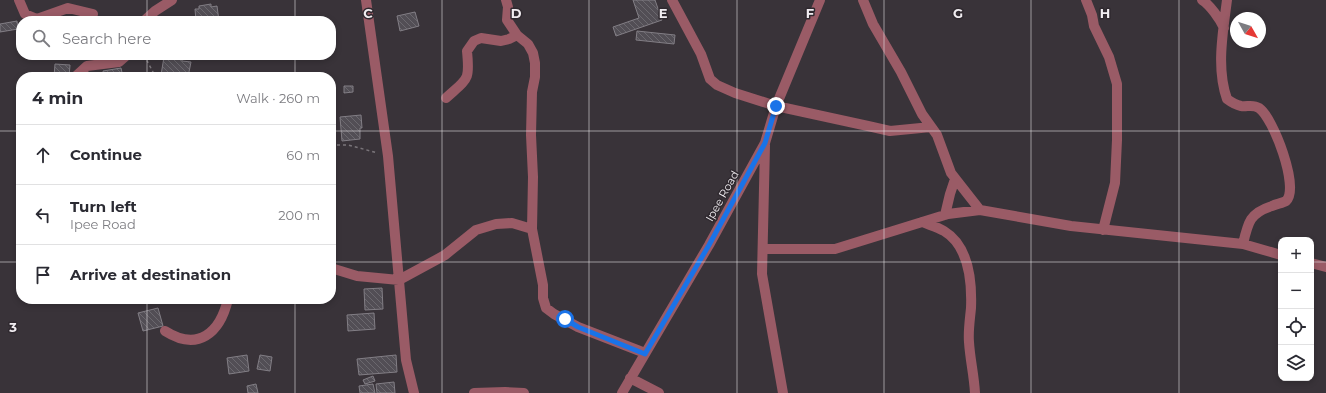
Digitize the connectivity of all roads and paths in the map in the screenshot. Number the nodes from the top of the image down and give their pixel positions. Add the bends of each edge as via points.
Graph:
1 (18, 0) edge
2 (172, 0) edge
3 (366, 0) edge
4 (506, 0) edge
5 (672, 0) edge
6 (820, 0) edge
7 (863, 0) edge
8 (1086, 0) edge
9 (1202, 0) edge
10 (1226, 0) edge
11 (93, 14) dead end
12 (30, 16) edge
13 (45, 16) edge
14 (150, 16) edge
15 (1224, 28) junction
16 (517, 35) junction
17 (121, 60) edge
18 (147, 60) edge
19 (80, 72) edge
20 (153, 72) edge
21 (446, 98) dead end
22 (776, 106) junction
23 (931, 127) junction
24 (765, 143) junction
25 (336, 145) edge
26 (388, 156) junction
27 (955, 179) junction
28 (980, 210) junction
29 (945, 215) junction
30 (922, 222) junction
31 (532, 229) junction
32 (1103, 230) junction
33 (1243, 244) junction
34 (764, 249) junction
35 (1278, 254) edge
36 (1314, 264) edge
37 (1326, 267) edge
38 (336, 270) edge
39 (399, 280) junction
40 (226, 304) edge
41 (165, 331) dead end
42 (645, 354) junction
43 (630, 378) junction
44 (414, 393) edge
45 (474, 393) edge
46 (524, 393) edge
47 (622, 393) edge
48 (659, 393) edge
49 (783, 393) edge
50 (975, 393) edge

1 - 12 street via 25,14
2 - 14 street
3 - 26 street
4 - 16 street via 507,20
5 - 22 street via 701,54 710,79 735,93
6 - 22 street, Ipee Road
7 - 23 street via 873,24
8 - 32 street via 1117,84 1115,183
9 - 15 street via 1207,3
10 - 15 street
11 - 13 street via 68,8
15 - 33 street via 1223,86 1228,99 1242,106 1252,105 1264,113 1280,145 1291,188 1286,202 1259,210 1252,218 1247,226
16 - 21 street via 501,41 481,38 474,41 467,51 469,66 466,79
16 - 31 street via 528,44 535,63 531,135
17 - 19 street via 87,66
18 - 20 path
22 - 23 street via 890,131
22 - 24 street, Ipee Road
23 - 27 street
24 - 34 street
24 - 42 street, Ipee Road
25 - 26 path via 348,145
26 - 39 street
27 - 28 street
27 - 29 street
28 - 29 street
28 - 32 street
29 - 30 street
30 - 34 street via 835,249
30 - 50 street via 944,231 953,238 966,261 971,307 968,341
31 - 39 street via 512,223 496,224 476,230 445,255
31 - 42 street via 546,308 578,327
32 - 33 street
33 - 35 street
34 - 49 street via 762,274
36 - 37 street
38 - 39 street via 357,276
39 - 44 street via 406,360
40 - 41 street via 217,326 197,340 184,340
42 - 43 street, Ipee Road
43 - 47 street, Ipee Road
43 - 48 street
45 - 46 street

